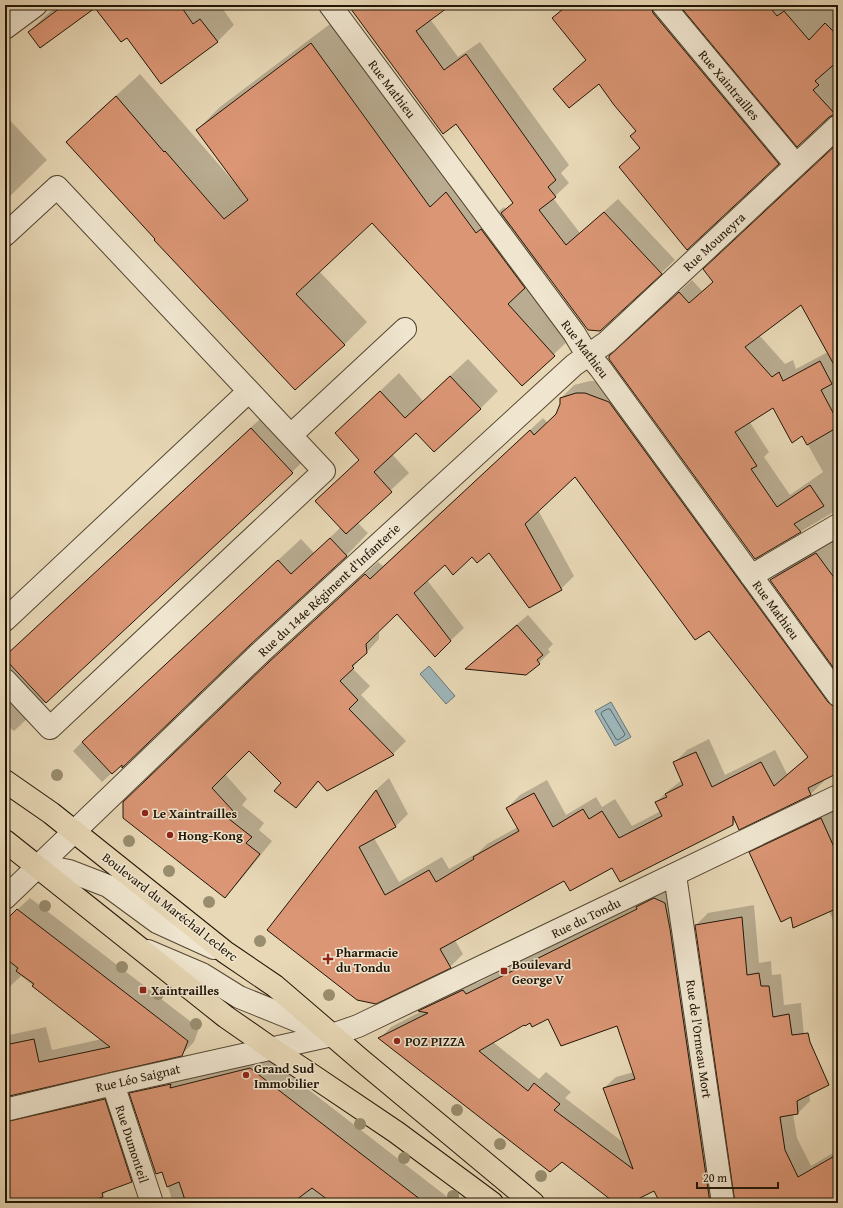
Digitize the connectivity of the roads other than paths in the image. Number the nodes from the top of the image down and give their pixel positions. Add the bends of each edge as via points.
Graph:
1 (330, 5) edge
2 (663, 5) edge
3 (32, 6) edge
4 (5, 28) edge
5 (838, 126) edge
6 (796, 165) junction
7 (5, 235) edge
8 (405, 329) dead end
9 (589, 355) junction
10 (249, 391) junction
11 (291, 435) junction
12 (838, 525) edge
13 (751, 576) junction
14 (5, 620) edge
15 (5, 680) edge
16 (838, 694) edge
17 (5, 781) edge
18 (838, 796) edge
19 (75, 832) junction
20 (5, 840) edge
21 (38, 867) junction
22 (675, 875) junction
23 (5, 898) edge
24 (138, 946) junction
25 (225, 952) junction
26 (332, 1035) junction
27 (272, 1049) junction
28 (113, 1084) junction
29 (5, 1110) edge
30 (152, 1203) edge
31 (492, 1203) edge
32 (533, 1203) edge
33 (723, 1203) edge

1 - 9 street, Rue Mathieu
2 - 6 street, Rue Xaintrailles
3 - 4 street
5 - 6 street, Rue Mouneyra
6 - 9 street, Rue Mouneyra via 607,342
7 - 10 street via 57,187
8 - 11 street
9 - 13 street, Rue Mathieu
9 - 19 street, Rue du 144e Régiment d'Infanterie via 266,648
10 - 11 street
10 - 14 street
11 - 15 street via 324,471 50,728
12 - 13 street
13 - 16 street, Rue Mathieu
17 - 19 main road, Boulevard du Maréchal Leclerc
18 - 22 street, Rue du Tondu
19 - 21 street, Rue du 144e Régiment d'Infanterie
19 - 25 main road, Boulevard du Maréchal Leclerc
20 - 21 main road
21 - 23 street, Rue du 144e Régiment d'Infanterie
21 - 24 main road
21 - 25 street via 69,871 108,886 157,922
22 - 26 street, Rue du Tondu via 358,1026
22 - 33 street, Rue de l'Ormeau Mort
24 - 26 street via 202,974 239,997
24 - 27 main road via 189,988
25 - 26 main road, Boulevard du Maréchal Leclerc via 275,986
26 - 27 street, Rue du Tondu
26 - 32 main road
27 - 28 street, Rue Léo Saignat
27 - 31 main road via 396,1132
28 - 29 street, Rue Léo Saignat
28 - 30 street, Rue Dumonteil

